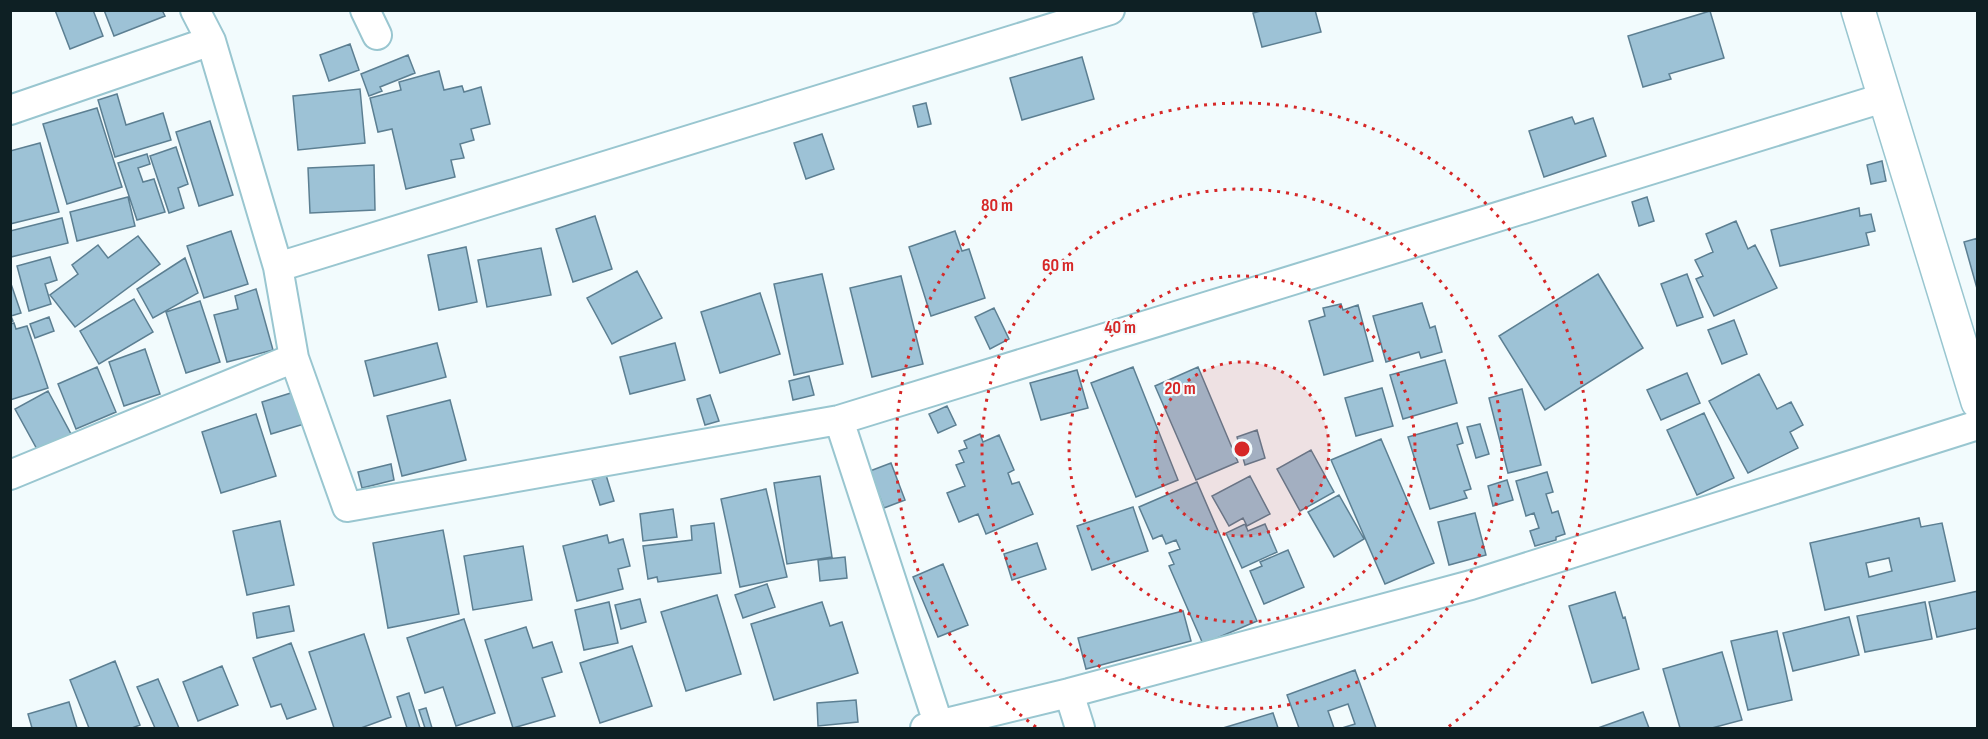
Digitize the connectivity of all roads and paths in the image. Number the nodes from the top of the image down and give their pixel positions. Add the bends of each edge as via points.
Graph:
1 (195, 10) edge
2 (1110, 10) edge
3 (1858, 10) edge
4 (211, 41) junction
5 (1883, 98) junction
6 (10, 110) edge
7 (278, 267) junction
8 (294, 358) junction
9 (1977, 402) edge
10 (839, 420) junction
11 (1977, 424) edge
12 (10, 475) edge
13 (1069, 693) junction
14 (932, 727) edge
15 (1080, 729) edge

1 - 4 street
2 - 7 street
3 - 5 street
4 - 6 street
4 - 7 street
5 - 9 street
5 - 10 street
7 - 8 street
8 - 10 street via 347,507
8 - 12 street
10 - 14 street
11 - 13 street via 1471,585
13 - 14 street
13 - 15 street

